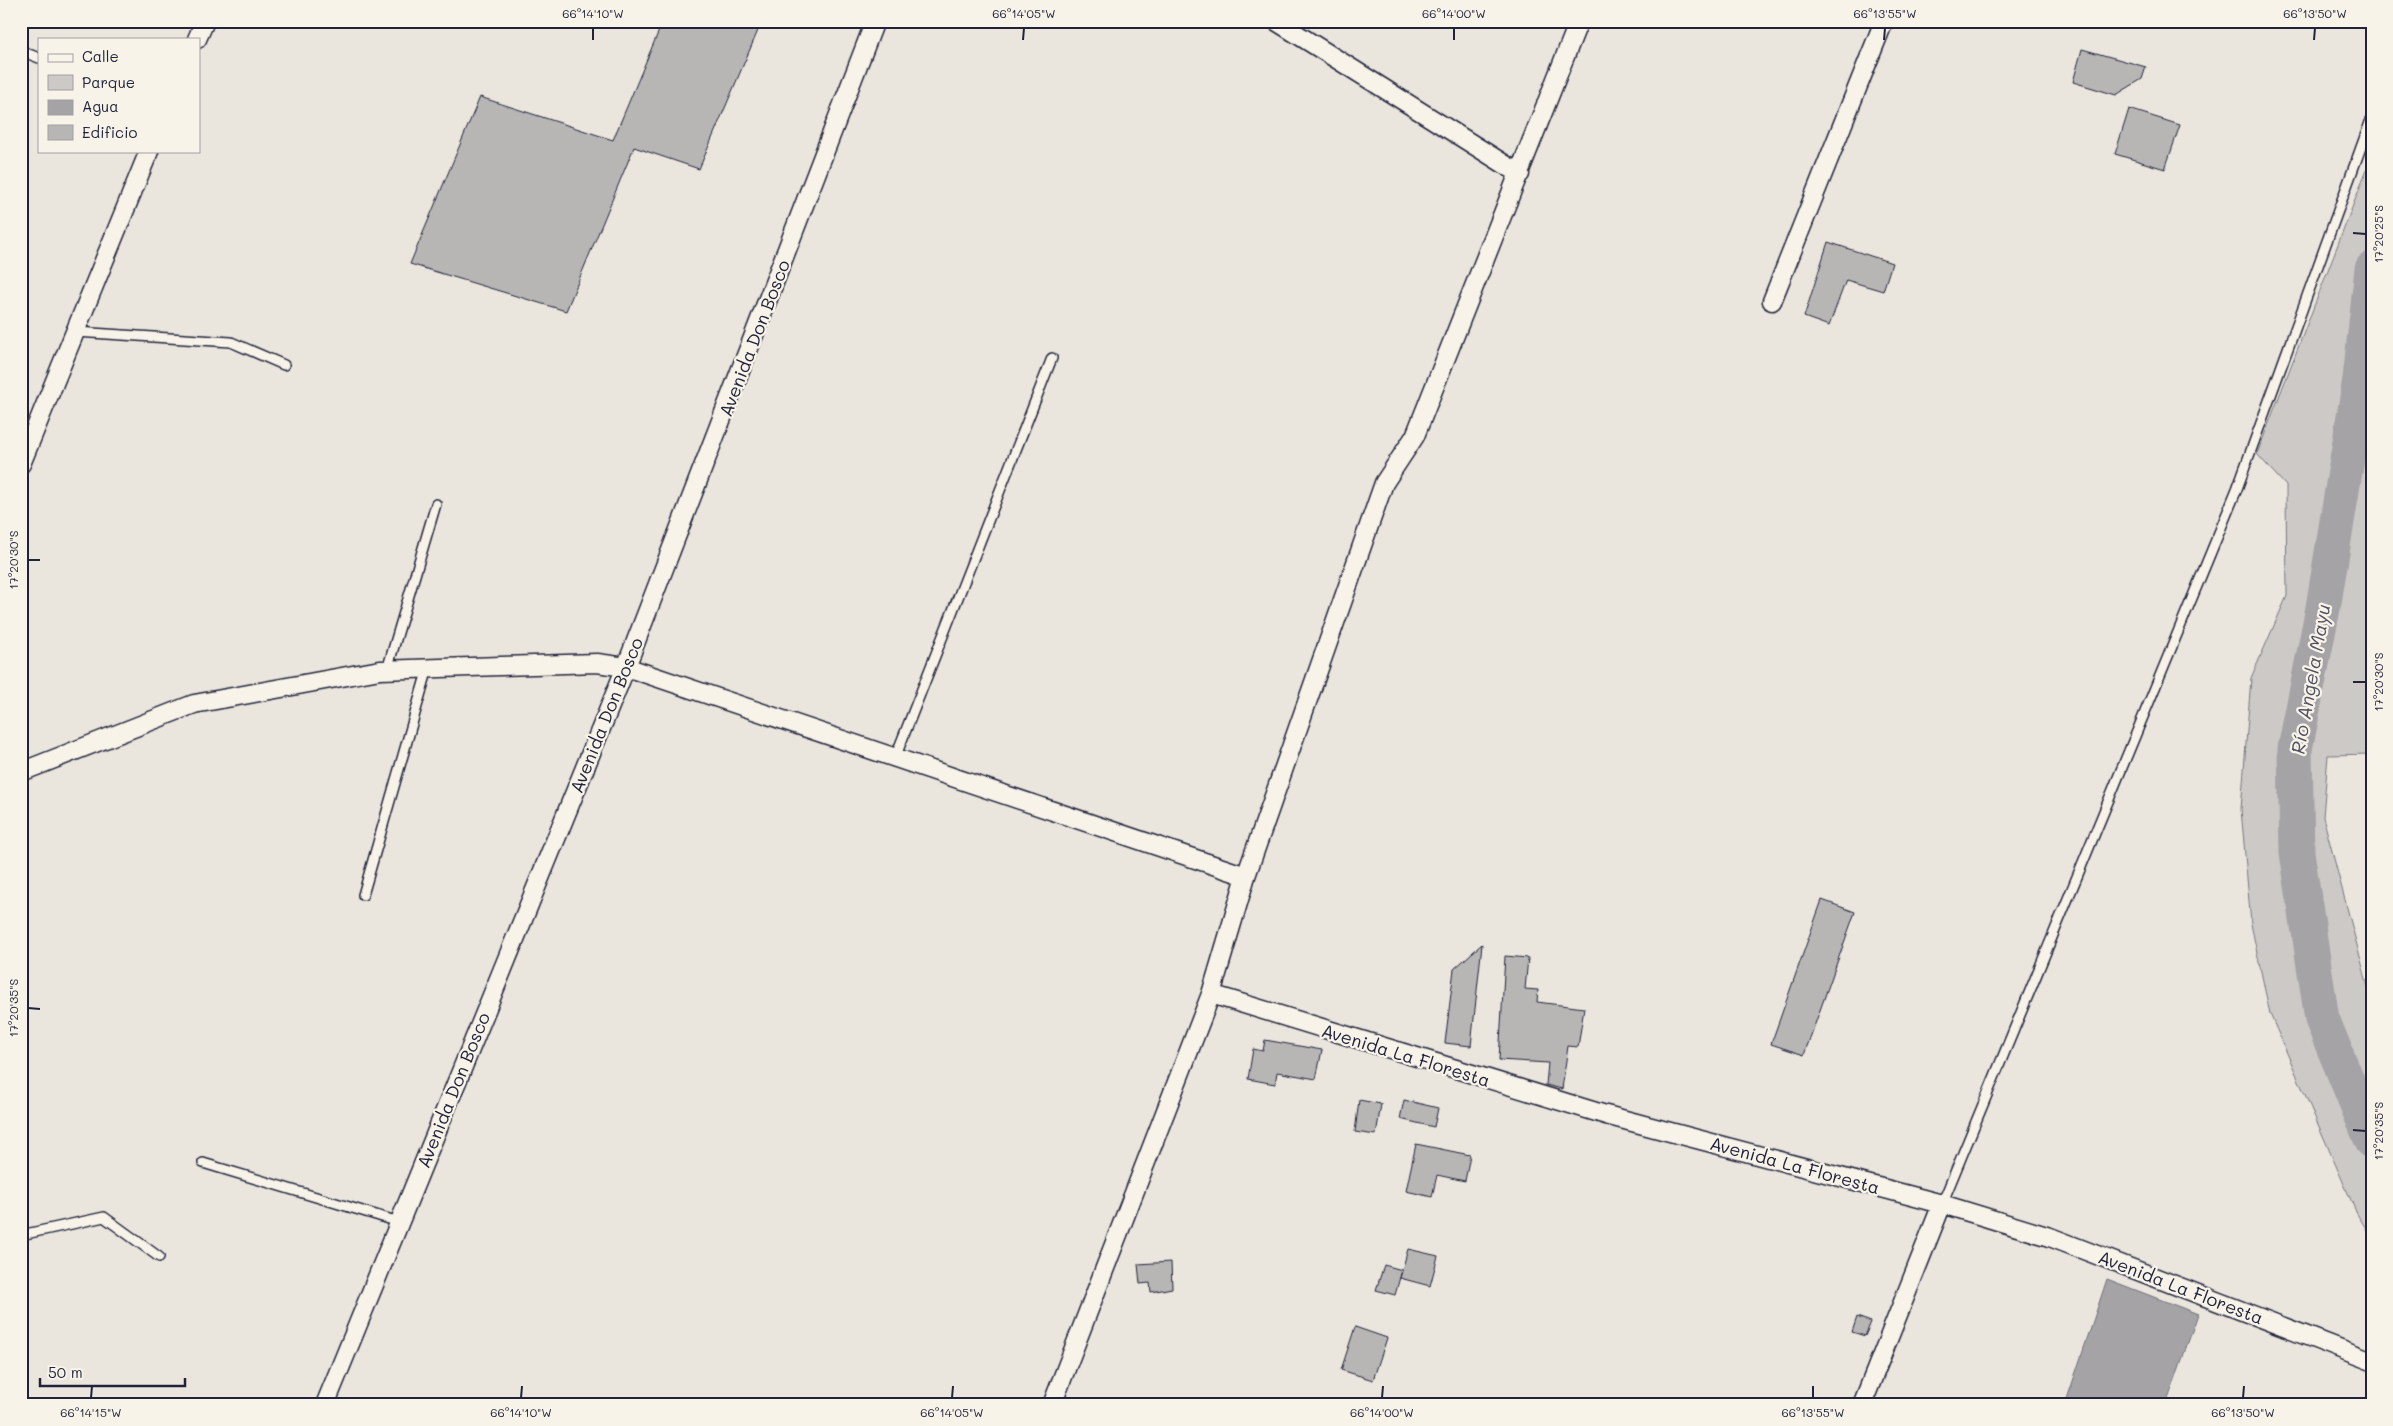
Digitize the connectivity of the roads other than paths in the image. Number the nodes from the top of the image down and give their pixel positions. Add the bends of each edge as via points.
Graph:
1 (205, 21) edge
2 (875, 21) edge
3 (1276, 21) edge
4 (1579, 21) edge
5 (1884, 21) edge
6 (197, 38) edge
7 (21, 51) edge
8 (38, 58) edge
9 (2371, 121) edge
10 (149, 152) edge
11 (1520, 174) junction
12 (1772, 301) dead end
13 (76, 332) junction
14 (1052, 358) dead end
15 (284, 366) dead end
16 (21, 464) edge
17 (436, 504) dead end
18 (626, 667) junction
19 (428, 668) junction
20 (387, 670) junction
21 (895, 758) junction
22 (21, 772) edge
23 (1246, 876) junction
24 (363, 895) dead end
25 (1211, 994) junction
26 (203, 1163) dead end
27 (1942, 1204) junction
28 (399, 1222) junction
29 (21, 1235) edge
30 (159, 1257) dead end
31 (2372, 1361) edge
32 (325, 1405) edge
33 (1052, 1405) edge
34 (1862, 1405) edge

1 - 6 street
2 - 18 street, Avenida Don Bosco
3 - 11 street
4 - 11 street
5 - 12 street
7 - 8 lane
9 - 27 lane via 2237,488
10 - 13 street
11 - 23 street via 1415,436 1384,483
13 - 15 lane via 231,342
13 - 16 street
14 - 21 lane
17 - 20 lane
18 - 19 street via 597,663
18 - 21 street
18 - 28 street, Avenida Don Bosco
19 - 20 street
19 - 24 lane
20 - 22 street via 194,704
21 - 23 street
23 - 25 street
25 - 27 street, Avenida La Floresta via 1606,1115
25 - 33 street
26 - 28 lane
27 - 31 street, Avenida La Floresta via 2050,1237
27 - 34 street
28 - 32 street, Avenida Don Bosco
29 - 30 lane via 104,1217

